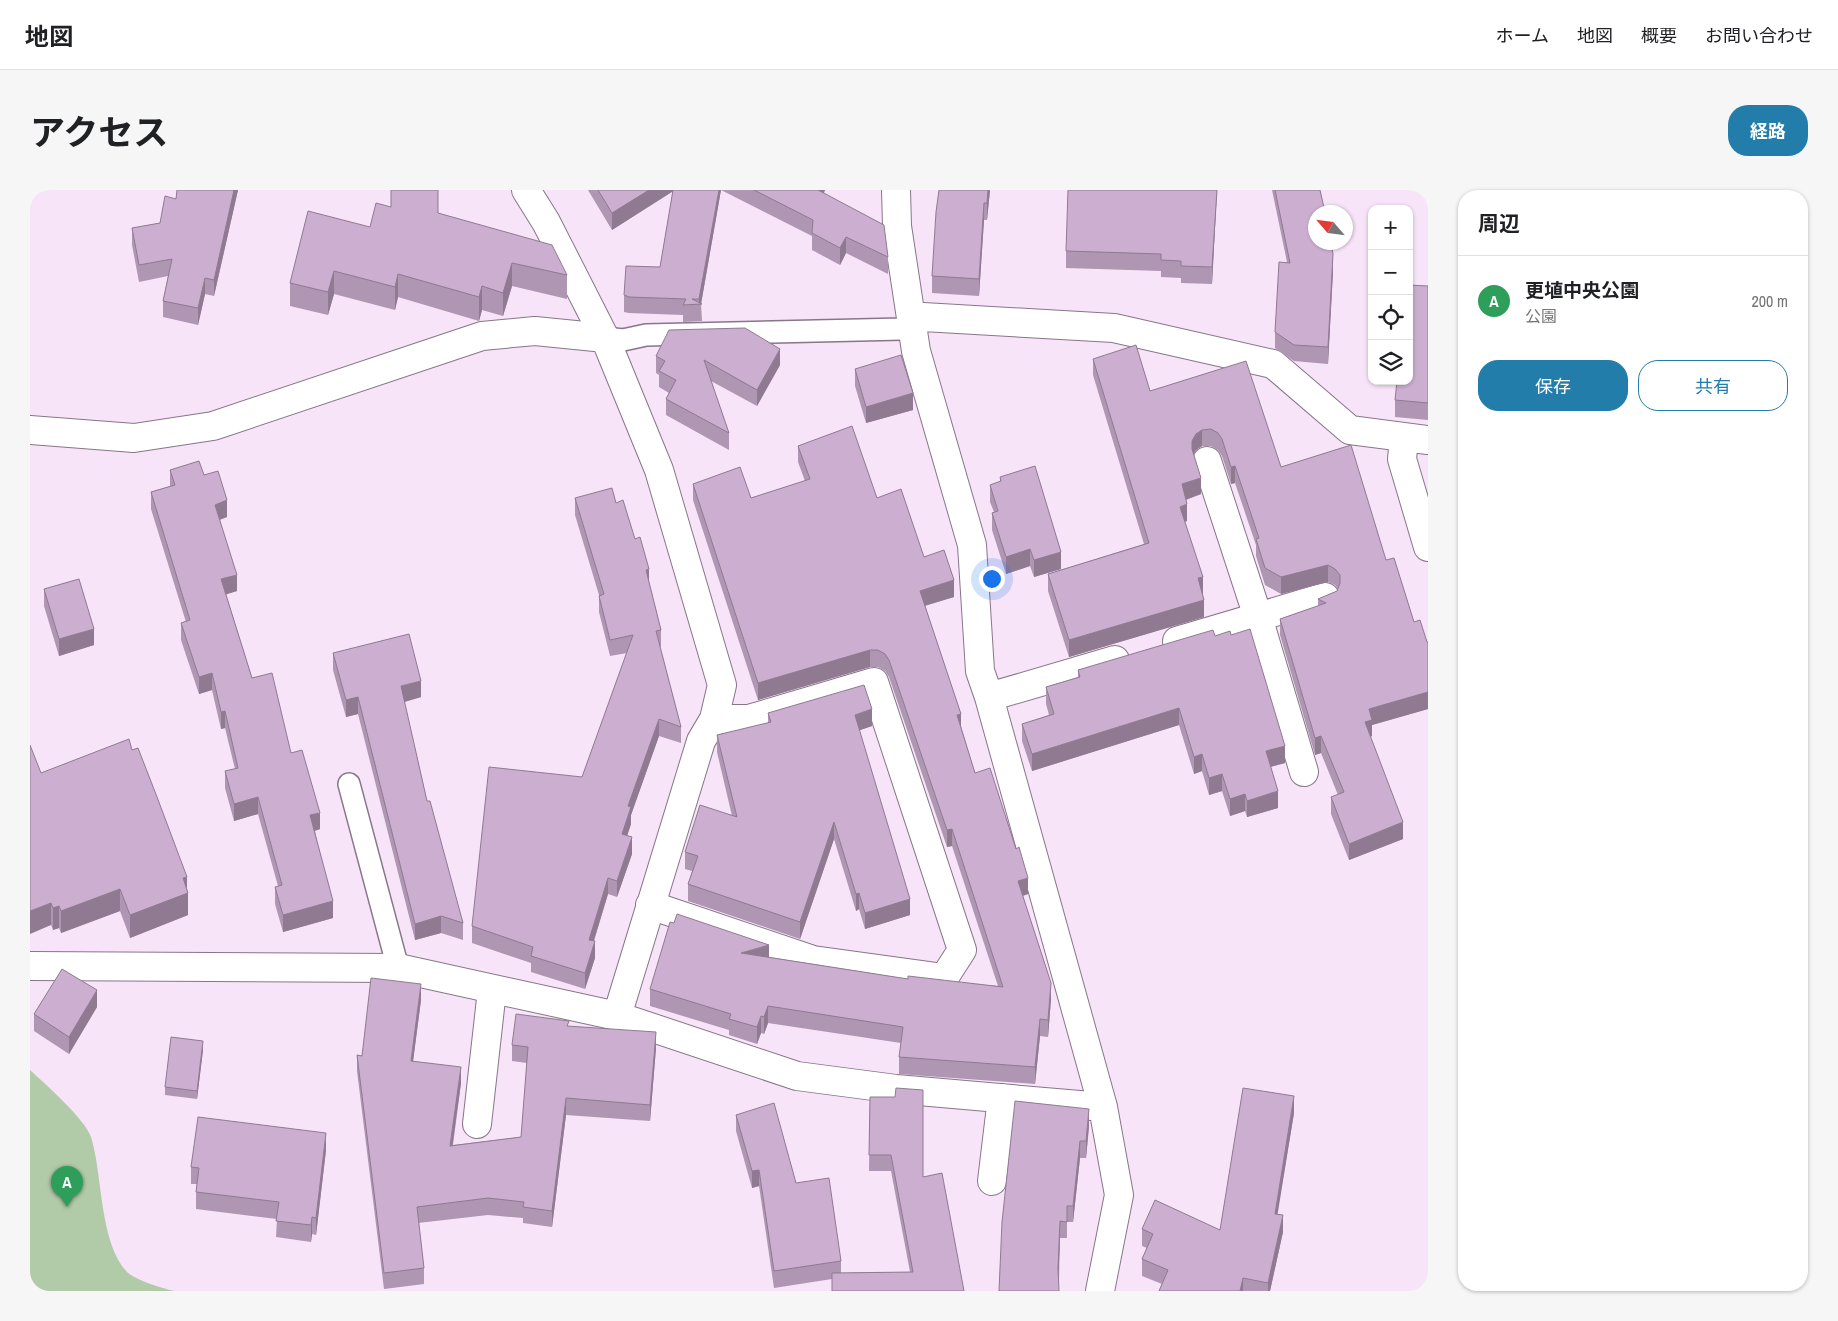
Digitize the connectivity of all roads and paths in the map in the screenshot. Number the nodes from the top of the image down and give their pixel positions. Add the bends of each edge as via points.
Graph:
1 (526, 190) edge
2 (896, 190) edge
3 (913, 322) junction
4 (605, 338) junction
5 (30, 430) edge
6 (1416, 439) edge
7 (1207, 461) dead end
8 (1428, 546) edge
9 (1325, 597) edge
10 (1258, 617) junction
11 (989, 697) junction
12 (714, 719) junction
13 (1304, 772) dead end
14 (349, 784) dead end
15 (650, 905) junction
16 (30, 966) edge
17 (398, 968) junction
18 (492, 990) junction
19 (617, 1016) junction
20 (1002, 1098) junction
21 (1102, 1107) junction
22 (477, 1124) dead end
23 (992, 1181) dead end
24 (1100, 1291) edge

1 - 4 street via 546,222
2 - 3 street via 898,226
3 - 4 lane via 902,329 646,334 623,340
3 - 6 street via 923,317 1114,328 1273,364 1350,430
3 - 11 street via 916,351 972,545 980,671
4 - 5 street via 535,331 482,336 213,426 134,438
4 - 12 street via 659,470 722,685
6 - 8 street via 1402,459
7 - 10 street
9 - 10 street
10 - 11 street
10 - 13 street
11 - 21 street
12 - 15 street via 701,741
12 - 15 street via 749,719 874,682 962,950 944,978 813,960
14 - 17 lane
15 - 19 street
16 - 17 street
17 - 18 street
18 - 19 street
18 - 22 street
19 - 20 street via 797,1076
20 - 21 street
20 - 23 street
21 - 24 street via 1119,1195

